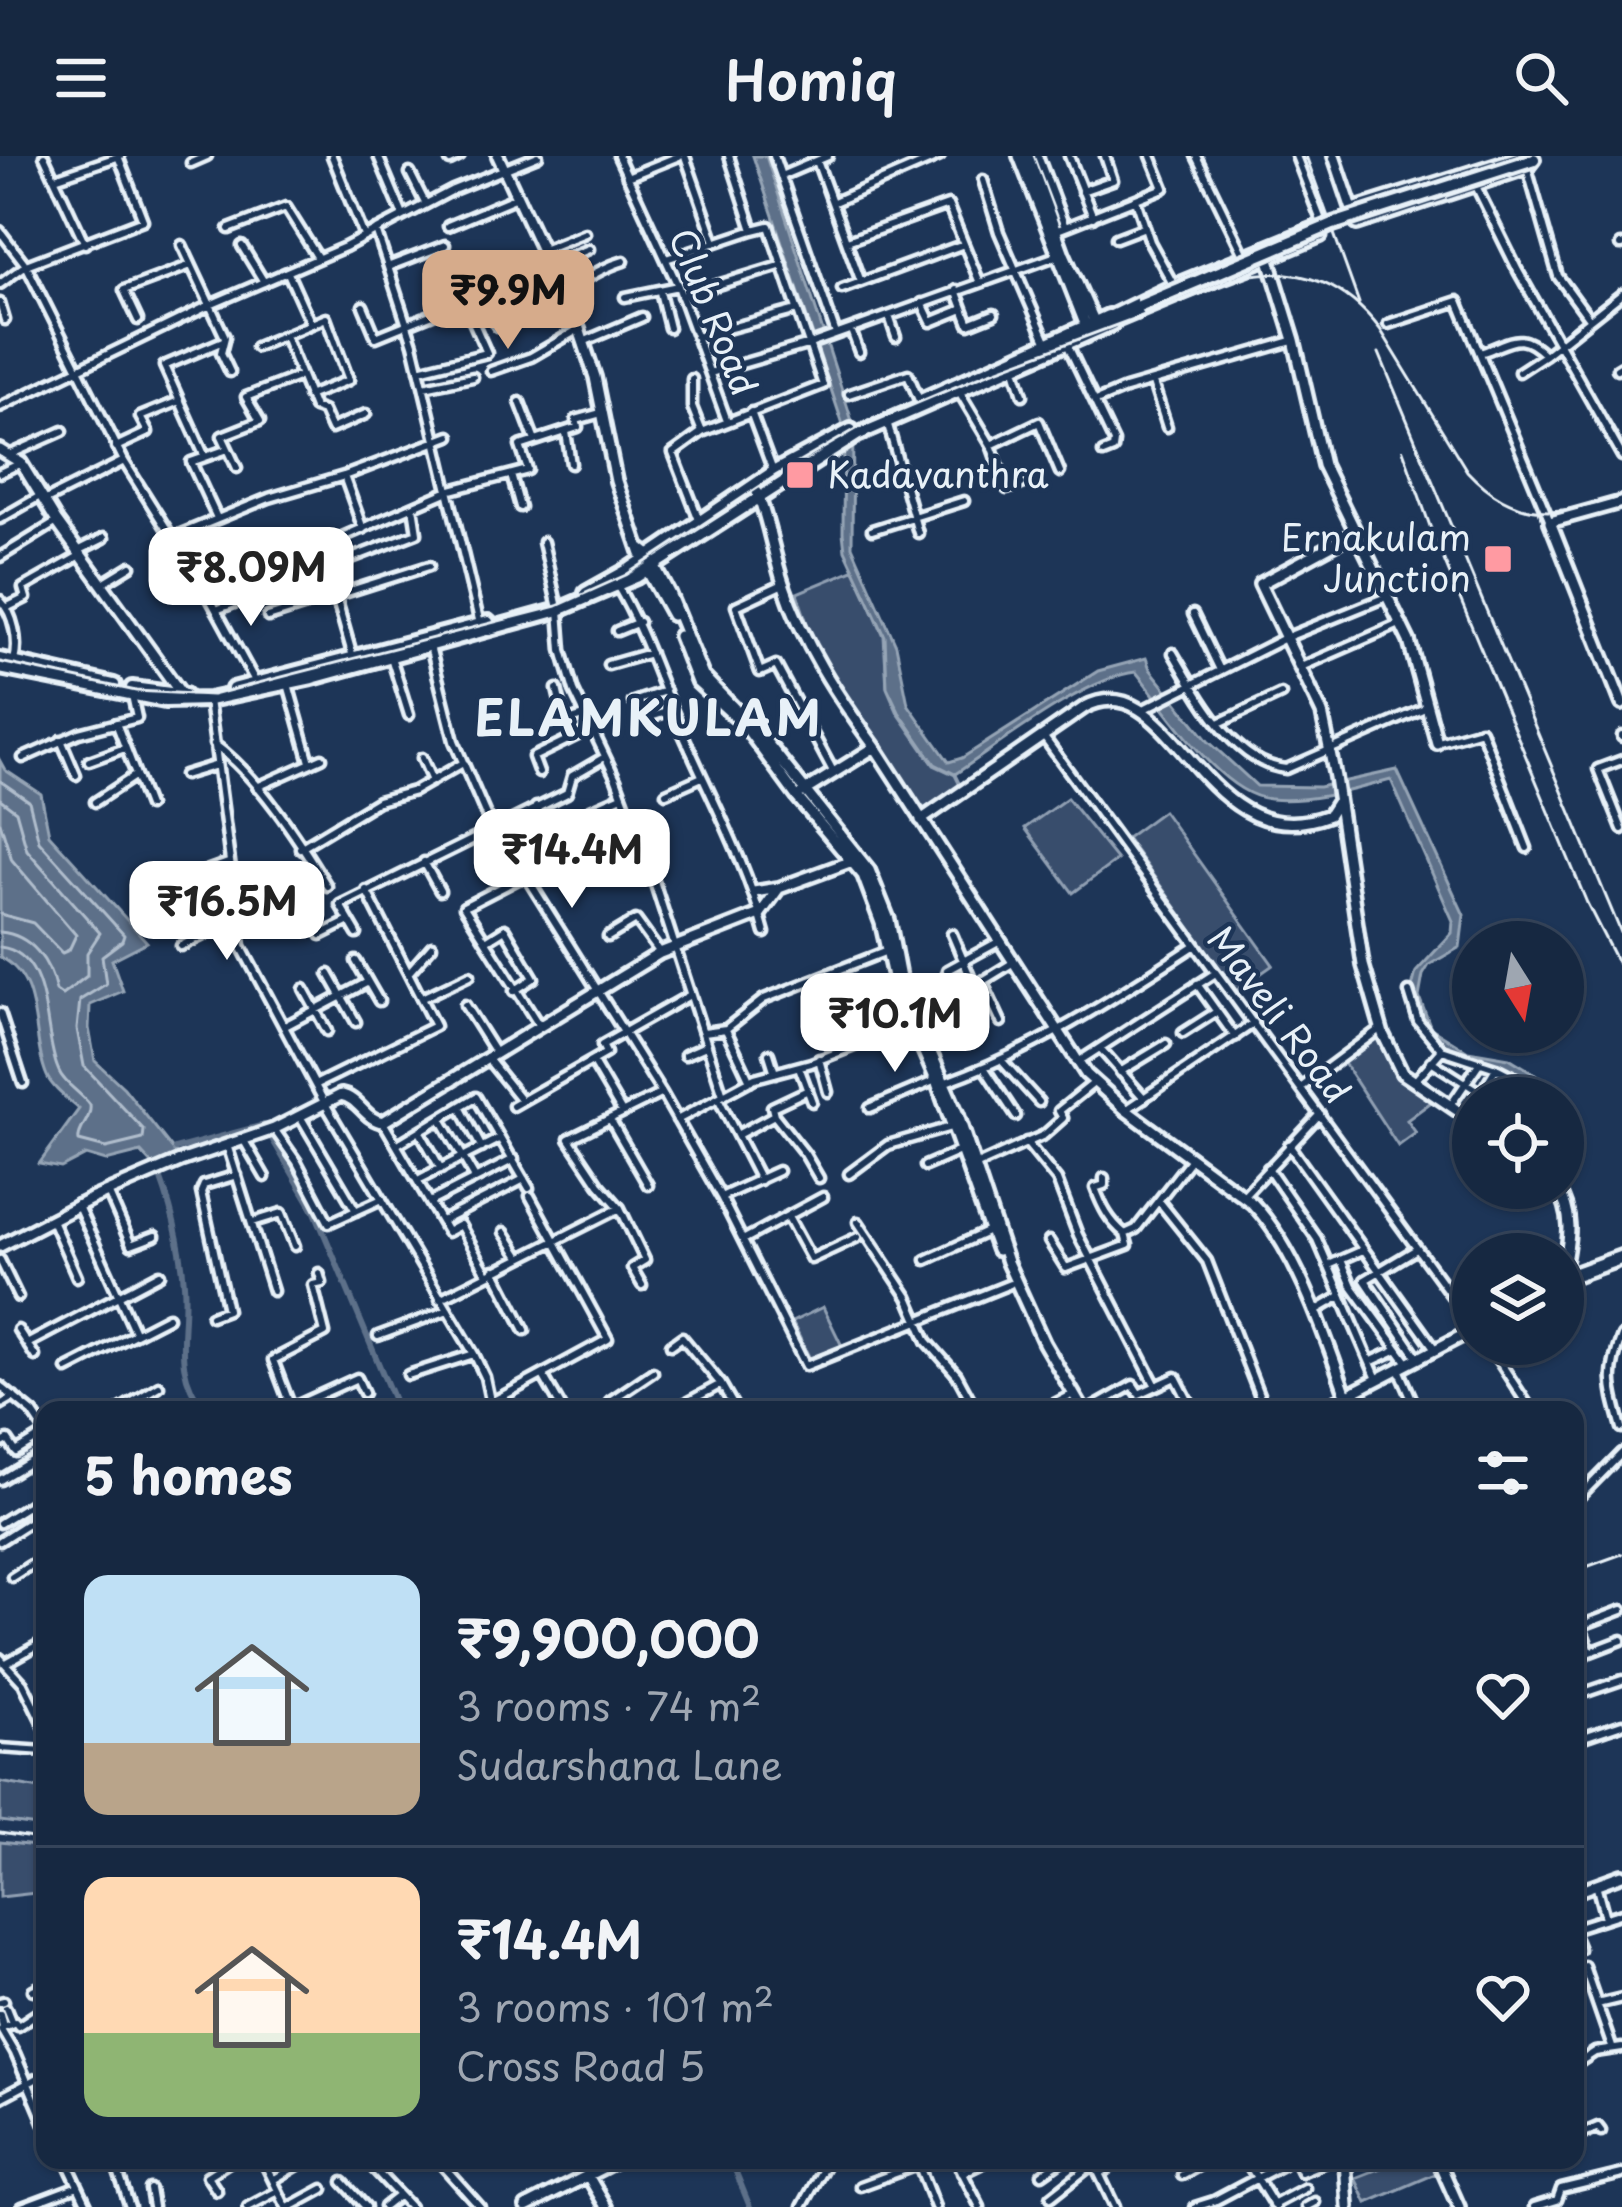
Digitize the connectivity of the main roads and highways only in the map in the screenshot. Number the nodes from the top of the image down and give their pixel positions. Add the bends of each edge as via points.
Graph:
1 (1550, 156) edge
2 (1529, 159) edge
3 (1089, 328) junction
4 (1017, 364) junction
5 (857, 431) junction
6 (842, 438) junction
7 (756, 490) junction
8 (646, 560) junction
9 (558, 607) junction
10 (429, 642) junction
11 (0, 663) edge
12 (209, 697) junction

1 - 2 main road
2 - 3 main road, bridge via 1333,224
3 - 4 main road
3 - 4 main road
4 - 5 main road
4 - 5 main road
5 - 6 main road
6 - 7 main road
6 - 7 main road via 773,472
7 - 8 main road
7 - 8 main road
8 - 9 main road
8 - 9 main road via 618,587
9 - 10 main road
9 - 10 main road
10 - 12 main road
10 - 12 main road via 288,684
11 - 12 main road
11 - 12 main road via 165,701

